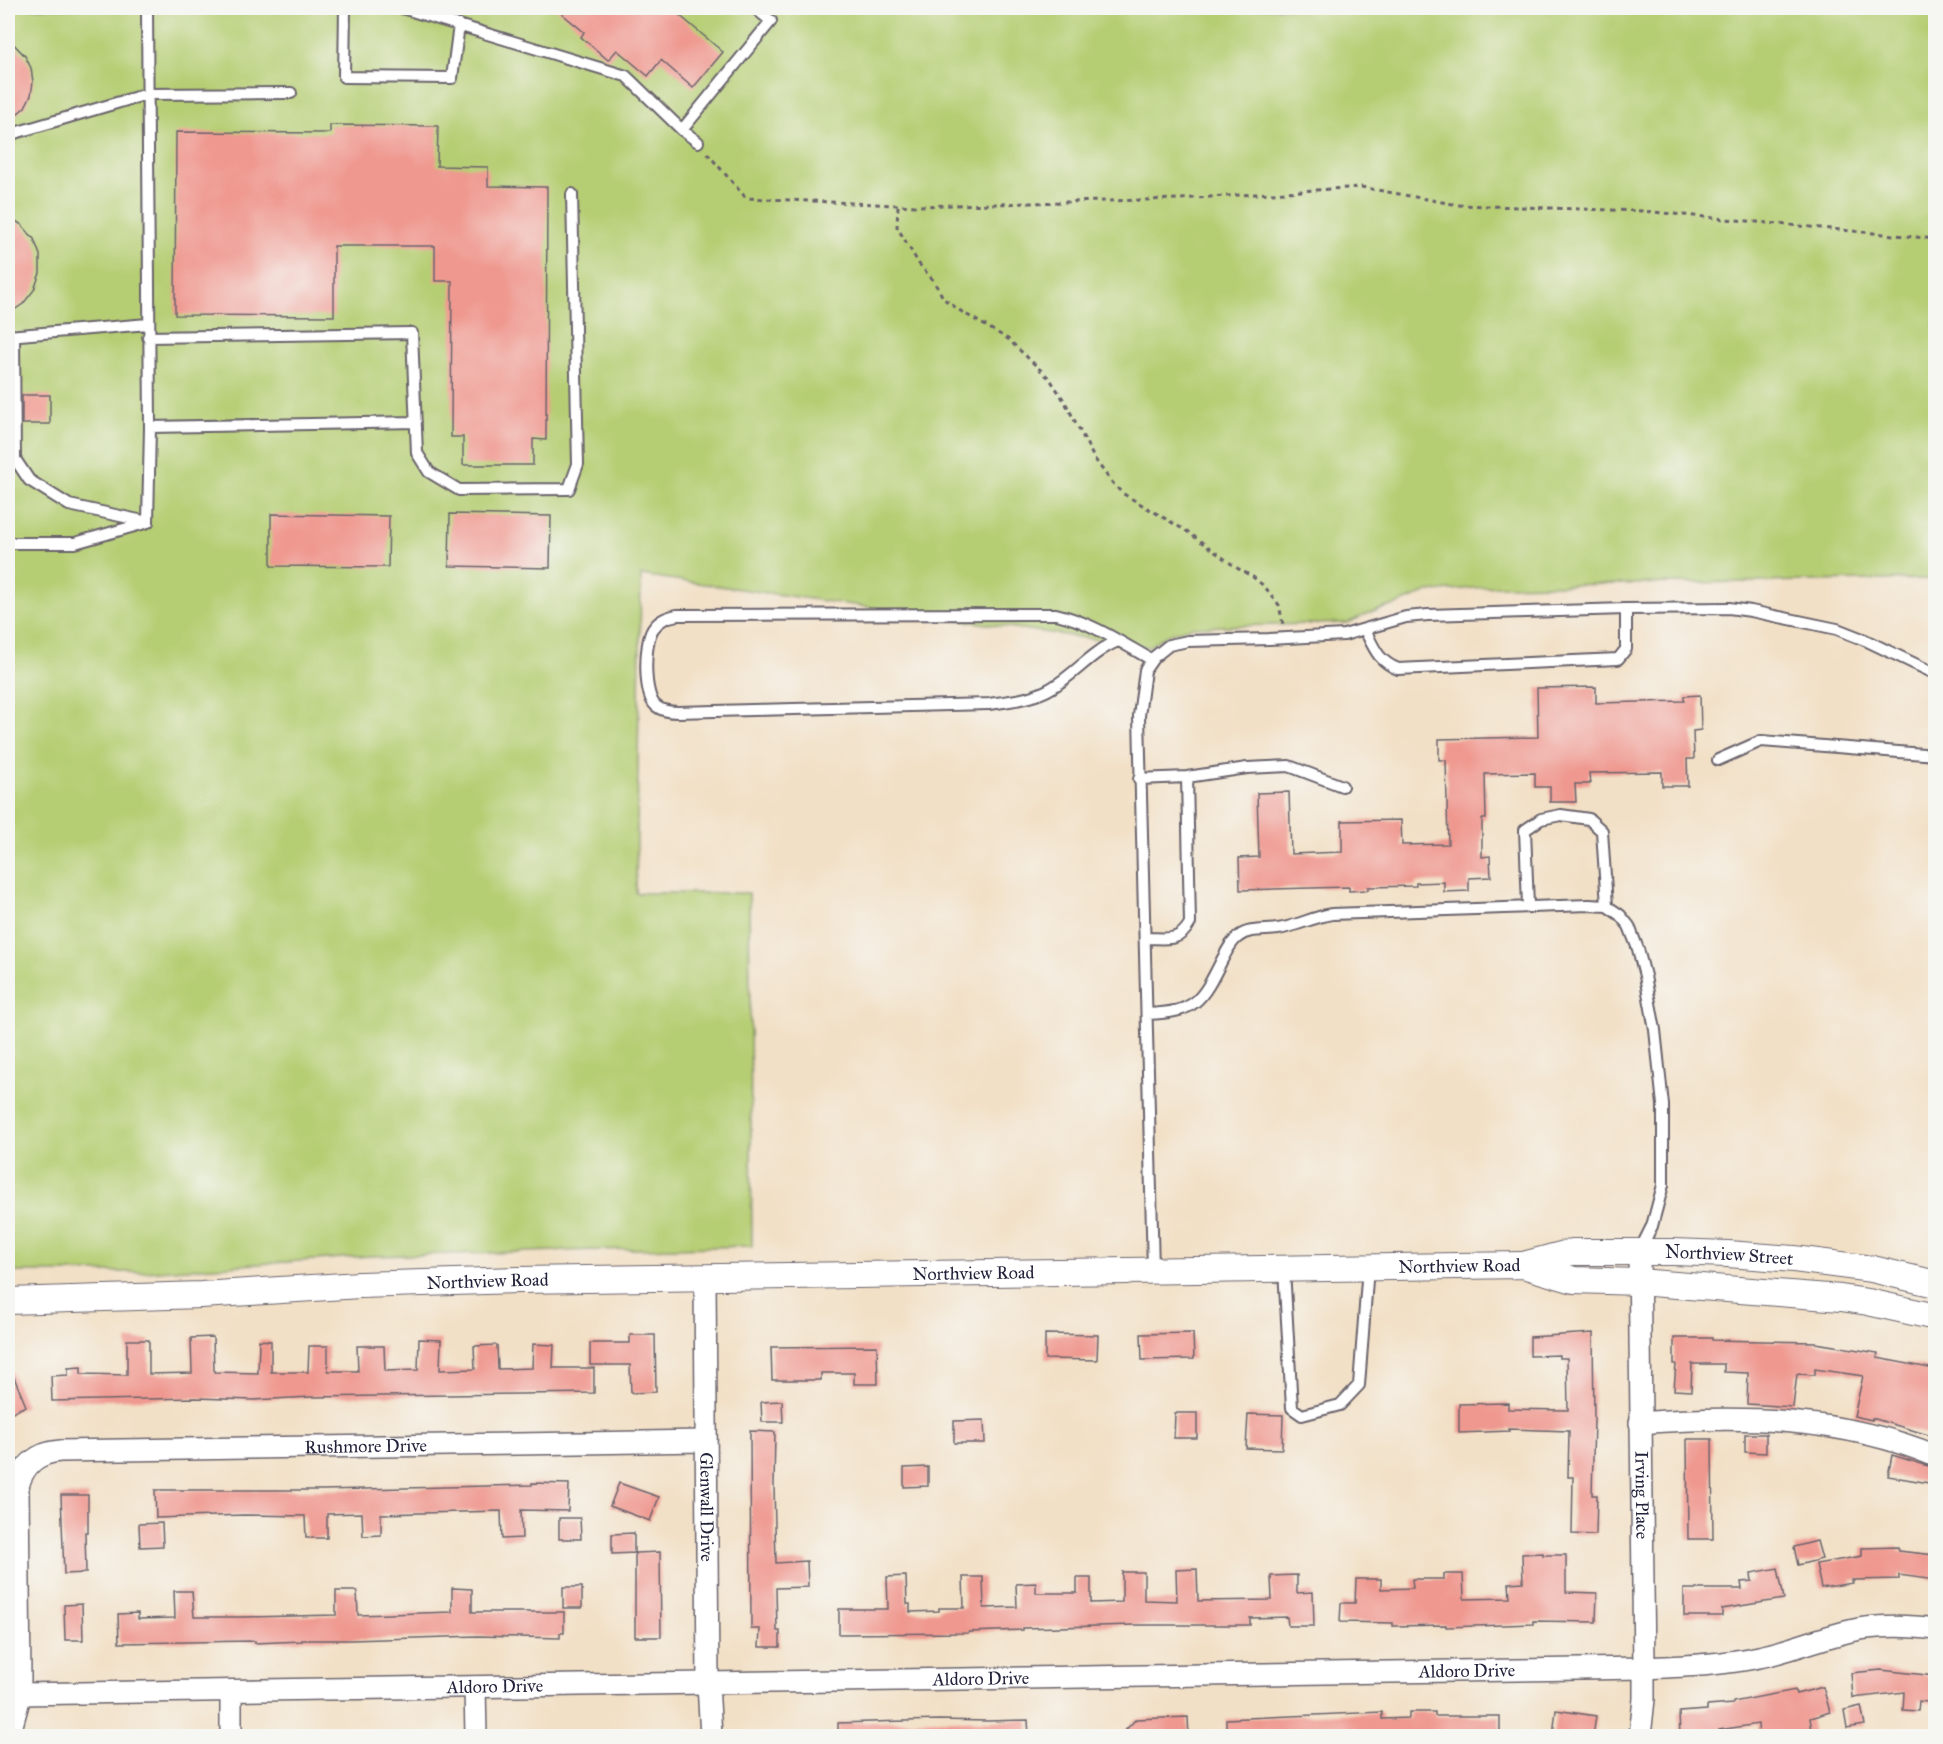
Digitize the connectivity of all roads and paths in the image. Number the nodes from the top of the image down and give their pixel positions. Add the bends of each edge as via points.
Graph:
1 (147, 8) edge
2 (345, 8) edge
3 (402, 8) edge
4 (755, 8) edge
5 (459, 25) junction
6 (291, 93) dead end
7 (147, 94) junction
8 (682, 130) junction
9 (8, 135) edge
10 (698, 142) joint
11 (572, 194) dead end
12 (898, 205) junction
13 (1935, 239) edge
14 (148, 324) junction
15 (11, 336) edge
16 (148, 337) junction
17 (416, 422) junction
18 (150, 426) junction
19 (148, 522) junction
20 (8, 543) edge
21 (1626, 609) junction
22 (1365, 630) junction
23 (1284, 638) junction
24 (1118, 640) junction
25 (1152, 660) junction
26 (1935, 674) edge
27 (1935, 755) edge
28 (1718, 760) dead end
29 (1187, 777) junction
30 (1139, 779) junction
31 (1342, 786) dead end
32 (1528, 906) junction
33 (1607, 906) junction
34 (1146, 938) junction
35 (1147, 1014) junction
36 (1639, 1252) junction
37 (1523, 1265) junction
38 (1368, 1267) junction
39 (1284, 1269) junction
40 (1153, 1271) junction
41 (705, 1277) junction
42 (1638, 1282) junction
43 (1935, 1284) edge
44 (8, 1301) edge
45 (1935, 1317) edge
46 (1640, 1423) junction
47 (705, 1441) junction
48 (1935, 1456) edge
49 (1935, 1629) edge
50 (1644, 1668) junction
51 (708, 1683) junction
52 (475, 1687) junction
53 (231, 1692) junction
54 (19, 1694) junction
55 (9, 1737) edge
56 (231, 1737) edge
57 (476, 1737) edge
58 (711, 1737) edge
59 (1640, 1737) edge

1 - 7 lane
2 - 5 lane via 344,77 452,78
3 - 5 lane
4 - 8 lane via 771,21
5 - 8 lane via 626,76
6 - 7 lane
7 - 9 lane
7 - 14 lane
8 - 10 lane
10 - 12 path via 746,198
11 - 17 lane via 578,464 570,489 459,490 429,472 417,453
12 - 13 path via 1180,199 1361,187 1458,205 1642,211
12 - 23 path via 897,227 944,299 1008,339 1050,379 1094,458 1122,493 1188,532 1265,587 1279,605
14 - 15 lane
14 - 16 lane
15 - 19 lane via 15,459 29,480 69,505
16 - 17 lane via 412,333
16 - 18 lane
17 - 18 lane
18 - 19 lane
19 - 20 lane via 75,543
21 - 22 lane via 1428,615 1406,617
21 - 22 lane via 1626,649 1618,658 1398,669 1385,664
21 - 26 lane via 1729,608 1788,618 1837,629
22 - 23 lane
23 - 25 lane via 1188,641 1169,645
24 - 24 lane via 1056,614 677,615 659,622 652,630 648,640 647,685 654,705 678,712 989,704 1023,699 1051,688 1104,646
24 - 25 lane
25 - 30 lane via 1145,670 1138,716
27 - 28 lane via 1761,741
29 - 30 lane
29 - 31 lane via 1289,766
29 - 34 lane via 1190,923 1184,934 1175,938
30 - 34 lane
32 - 33 lane
32 - 33 lane via 1525,830 1541,819 1561,814 1589,819 1602,831
32 - 35 lane via 1332,914 1294,926 1250,931 1232,942 1207,988 1190,1007
33 - 36 lane via 1629,926 1638,950 1655,1030 1663,1105 1663,1185 1652,1226
34 - 35 lane
35 - 40 lane
36 - 37 street, Northview Street via 1572,1252
36 - 42 street, Irving Place
36 - 43 street, Northview Street via 1794,1259 1872,1269
37 - 38 street, Northview Road
37 - 42 street, Northview Road via 1574,1280
38 - 39 street, Northview Road
38 - 39 lane via 1359,1385 1340,1405 1302,1415 1292,1408
39 - 40 street, Northview Road
40 - 41 street, Northview Road
41 - 44 street, Northview Road via 372,1285
41 - 47 street, Glenwall Drive
42 - 45 street, Northview Road via 1841,1298
42 - 46 street, Irving Place
46 - 48 street via 1740,1419 1797,1422 1859,1432
46 - 50 street, Irving Place
47 - 51 street, Glenwall Drive
47 - 54 street, Rushmore Drive via 50,1451 30,1463 21,1474 18,1487
49 - 50 street, Aldoro Drive via 1865,1628 1760,1657
50 - 51 street, Aldoro Drive
50 - 59 street, Irving Place
51 - 52 street, Aldoro Drive
51 - 58 street, Glenwall Drive
52 - 53 street, Aldoro Drive
52 - 57 street
53 - 54 street, Aldoro Drive
53 - 56 street
54 - 55 street

